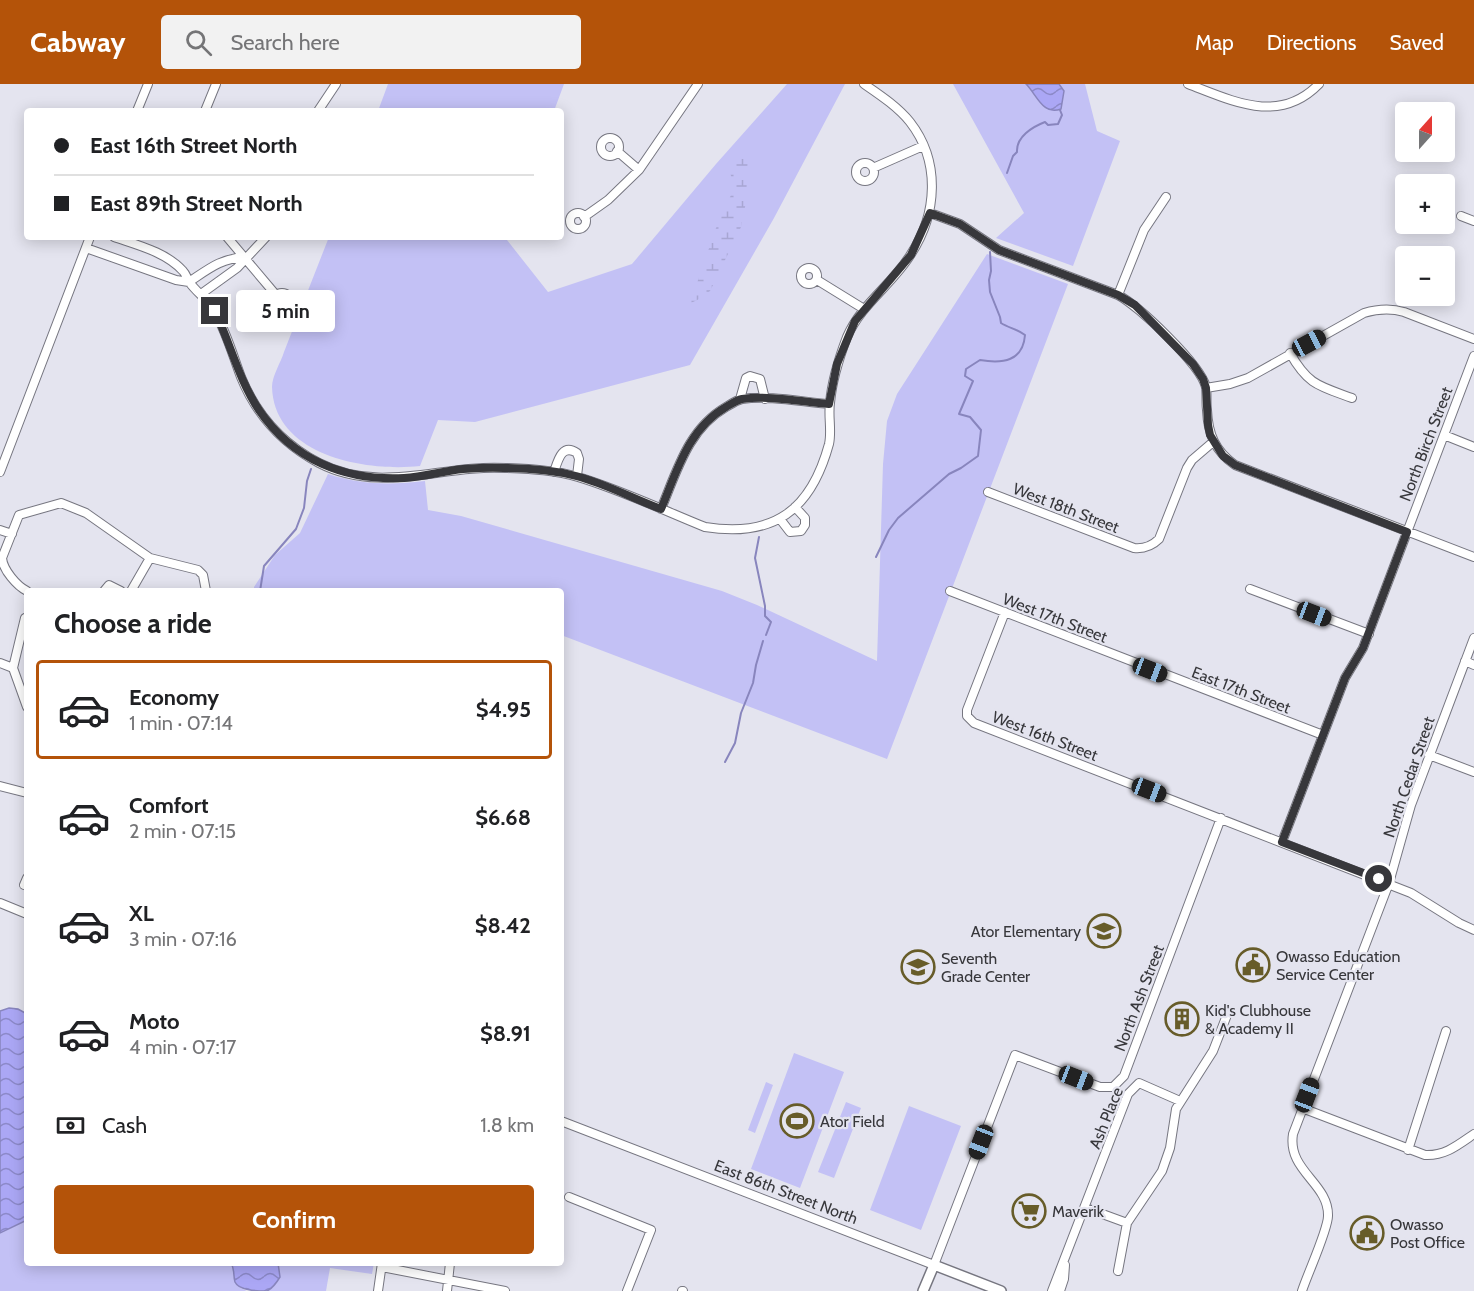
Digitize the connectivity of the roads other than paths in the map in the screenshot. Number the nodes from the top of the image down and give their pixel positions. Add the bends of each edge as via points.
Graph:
1 (148, 84) edge
2 (216, 84) edge
3 (336, 84) edge
4 (698, 84) edge
5 (864, 84) edge
6 (1188, 84) edge
7 (1319, 84) edge
8 (1208, 88) edge
9 (138, 108) edge
10 (206, 108) edge
11 (320, 108) edge
12 (923, 146) junction
13 (617, 152) dead end
14 (873, 168) dead end
15 (639, 170) junction
16 (1166, 197) dead end
17 (930, 213) junction
18 (1461, 216) dead end
19 (584, 217) dead end
20 (1474, 221) edge
21 (89, 240) edge
22 (122, 240) edge
23 (230, 240) edge
24 (263, 240) edge
25 (86, 248) junction
26 (245, 257) junction
27 (817, 280) dead end
28 (189, 282) junction
29 (201, 294) junction
30 (276, 295) dead end
31 (1118, 295) junction
32 (864, 309) junction
33 (1474, 339) edge
34 (1290, 353) junction
35 (1474, 356) edge
36 (1206, 388) junction
37 (1352, 398) dead end
38 (740, 399) junction
39 (765, 399) junction
40 (829, 404) junction
41 (1443, 435) junction
42 (1213, 442) junction
43 (1474, 447) edge
44 (0, 472) edge
45 (554, 472) junction
46 (577, 476) junction
47 (988, 492) dead end
48 (795, 507) junction
49 (661, 509) junction
50 (780, 519) junction
51 (0, 530) edge
52 (1407, 532) junction
53 (0, 536) edge
54 (11, 537) junction
55 (1474, 557) edge
56 (150, 558) junction
57 (133, 588) edge
58 (205, 588) edge
59 (1250, 589) dead end
60 (24, 590) edge
61 (950, 591) dead end
62 (1005, 612) junction
63 (24, 622) edge
64 (1369, 634) junction
65 (1474, 638) edge
66 (1465, 662) junction
67 (0, 663) edge
68 (1474, 665) edge
69 (13, 668) junction
70 (1150, 670) joint
71 (24, 699) edge
72 (1323, 735) junction
73 (1429, 755) junction
74 (1474, 772) edge
75 (0, 786) edge
76 (24, 793) edge
77 (1221, 818) junction
78 (1282, 842) junction
79 (1389, 883) junction
80 (0, 903) edge
81 (24, 913) edge
82 (1474, 930) edge
83 (1227, 1015) dead end
84 (1446, 1031) dead end
85 (1180, 1101) junction
86 (1302, 1108) junction
87 (564, 1122) edge
88 (1474, 1134) edge
89 (1408, 1150) junction
90 (569, 1197) dead end
91 (1086, 1208) junction
92 (1127, 1223) junction
93 (1066, 1258) junction
94 (934, 1265) junction
95 (382, 1266) edge
96 (387, 1266) edge
97 (450, 1266) edge
98 (1118, 1271) dead end
99 (448, 1279) junction
100 (378, 1291) edge
101 (447, 1291) edge
102 (505, 1291) edge
103 (627, 1291) edge
104 (923, 1291) edge
105 (1000, 1291) edge
106 (1052, 1291) edge
107 (1060, 1291) edge
108 (1302, 1291) edge

1 - 9 street
2 - 10 street
3 - 11 street
4 - 15 street
5 - 12 street via 910,122
6 - 8 street
7 - 8 street via 1310,93 1281,106 1259,107 1232,101
12 - 14 street
12 - 17 street via 932,186
13 - 15 street
15 - 19 street via 608,201
16 - 31 street via 1144,231
17 - 31 street via 960,224 999,250
17 - 32 street via 911,255
18 - 20 street
21 - 25 street
22 - 28 street via 164,256 184,272
23 - 26 street
24 - 26 street
25 - 28 street
25 - 44 street
26 - 28 street via 215,264
26 - 29 street via 237,268
26 - 30 street
27 - 32 street
28 - 29 street
29 - 45 street via 215,311 259,411 291,446 322,465 365,478 405,478 484,468
31 - 36 street via 1146,314 1193,364
32 - 40 street via 837,364
33 - 34 street via 1387,309 1364,313
34 - 36 street via 1240,381
34 - 37 street via 1301,373 1311,381
35 - 41 street, North Birch Street
36 - 42 street
38 - 39 street
38 - 39 street via 750,375 760,379
38 - 49 street via 704,423 690,441
39 - 40 street
40 - 48 street via 830,442 812,488
41 - 43 street
41 - 52 street, North Birch Street
42 - 47 street, West 18th Street via 1187,468 1159,538 1148,547 1134,548
42 - 52 street via 1235,465
45 - 46 street
45 - 46 street via 562,452 572,450 579,459
46 - 49 street
48 - 50 street
48 - 50 street via 805,518 801,531 790,532
49 - 50 street via 705,527 727,530
51 - 54 street
52 - 55 street
52 - 64 street, North Birch Street
53 - 54 street
54 - 56 street via 19,515 61,503 86,513
54 - 60 street via 3,564
56 - 57 street
56 - 58 street via 198,570
59 - 64 street
61 - 62 street, West 17th Street
62 - 70 street, West 17th Street
62 - 77 street, West 16th Street via 967,710 974,723
63 - 69 street
64 - 72 street, North Birch Street via 1345,678
65 - 66 street, North Cedar Street
66 - 68 street
66 - 73 street, North Cedar Street
67 - 69 street
69 - 71 street
70 - 72 street, East 17th Street
72 - 78 street, North Birch Street
73 - 74 street
73 - 79 street, North Cedar Street
75 - 76 street
77 - 78 street, West 16th Street
77 - 94 street, North Ash Street via 1120,1081 1113,1087 1100,1087 1015,1055
78 - 79 street, West 16th Street
79 - 82 street, West 16th Street via 1421,897
79 - 86 street, North Cedar Street
80 - 81 street
83 - 85 street via 1213,1051
84 - 89 street
85 - 91 street, Ash Place via 1139,1083 1134,1086
85 - 92 street via 1162,1170
86 - 89 street
86 - 108 street, North Cedar Street via 1292,1151 1323,1196 1329,1216
87 - 94 street, East 86th Street North
88 - 89 street via 1441,1154
90 - 103 street via 651,1230
91 - 92 street
91 - 93 street, Ash Place
92 - 98 street
93 - 106 street, Ash Place
93 - 107 street, Ash Place
94 - 104 main road
94 - 105 main road, East 86th Street North
95 - 100 street
96 - 99 street
97 - 99 street
99 - 101 street
99 - 102 street

